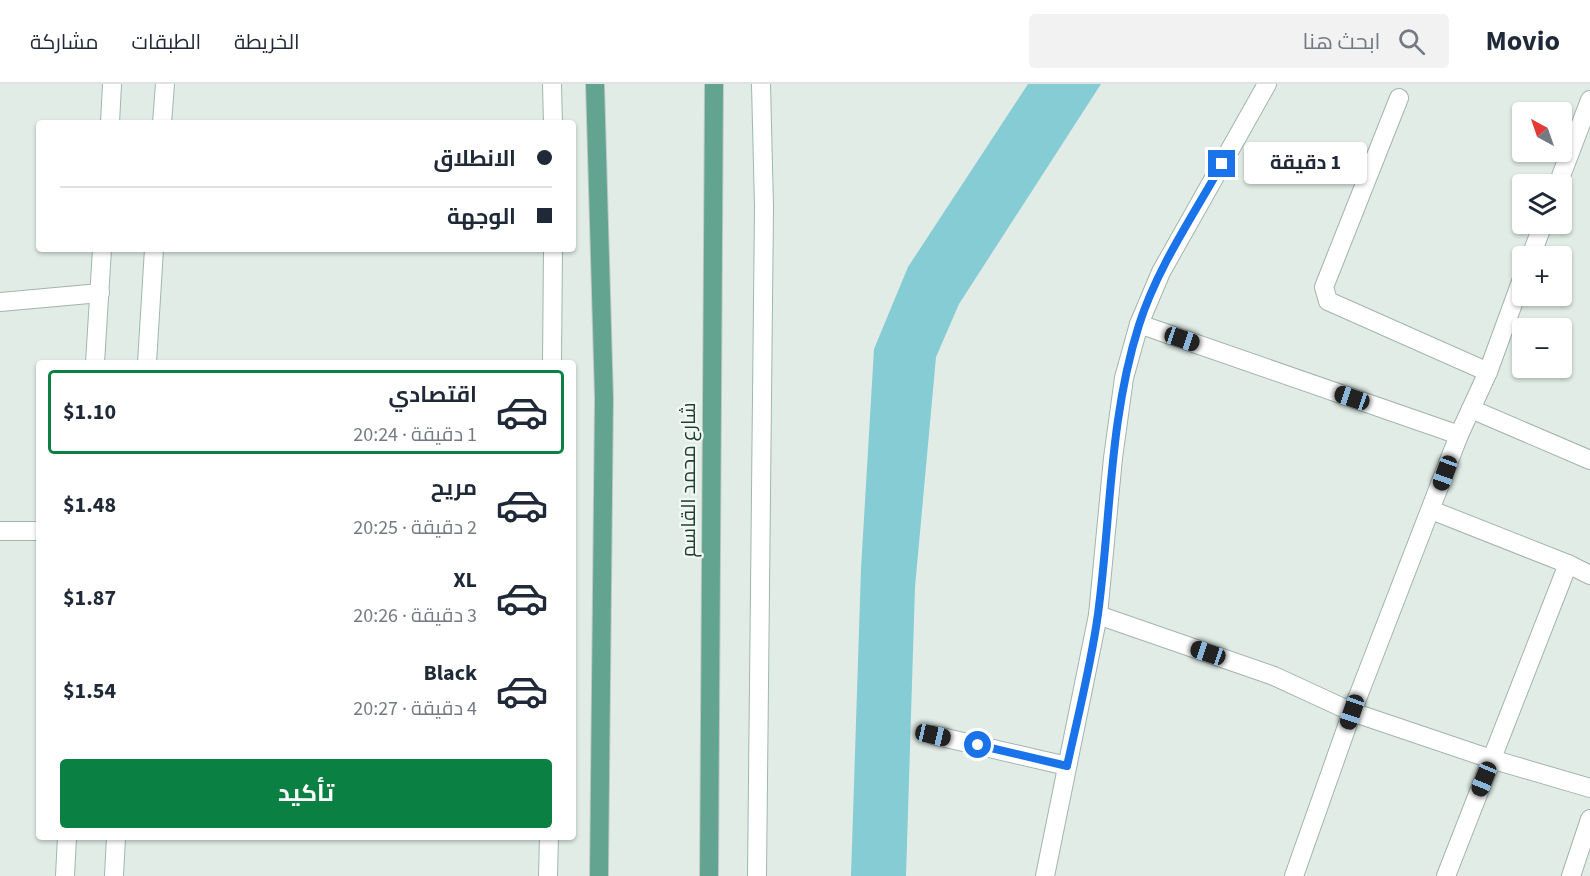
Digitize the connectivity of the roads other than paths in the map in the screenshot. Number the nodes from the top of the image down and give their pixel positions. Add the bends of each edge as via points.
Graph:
1 (112, 84) edge
2 (165, 84) edge
3 (552, 84) edge
4 (595, 84) edge
5 (714, 84) edge
6 (761, 84) edge
7 (1267, 84) edge
8 (1399, 98) dead end
9 (1589, 107) edge
10 (110, 120) edge
11 (162, 120) edge
12 (553, 120) edge
13 (1562, 174) edge
14 (102, 252) edge
15 (154, 252) edge
16 (553, 252) edge
17 (100, 293) junction
18 (0, 302) edge
19 (1512, 306) edge
20 (1139, 324) junction
21 (95, 360) edge
22 (147, 360) edge
23 (552, 360) edge
24 (1488, 372) junction
25 (1471, 409) junction
26 (1459, 435) junction
27 (1590, 460) edge
28 (1431, 510) junction
29 (0, 531) edge
30 (36, 531) edge
31 (1568, 564) junction
32 (1590, 575) edge
33 (1098, 615) junction
34 (1352, 712) junction
35 (933, 735) dead end
36 (1491, 759) junction
37 (1067, 766) junction
38 (1590, 788) edge
39 (1590, 819) edge
40 (67, 840) edge
41 (117, 840) edge
42 (549, 840) edge
43 (65, 876) edge
44 (114, 876) edge
45 (548, 876) edge
46 (599, 876) edge
47 (709, 876) edge
48 (758, 876) edge
49 (1045, 876) edge
50 (1294, 876) edge
51 (1446, 876) edge
52 (1571, 876) edge

1 - 10 street
2 - 11 street
3 - 12 street
4 - 46 main road via 604,398
5 - 47 main road, شارع محمد القاسم
6 - 48 street via 764,207
7 - 20 street via 1161,272
8 - 24 street via 1324,287 1328,301
9 - 13 street
14 - 17 street
15 - 22 street
16 - 23 street
17 - 18 street
17 - 21 street
19 - 24 street
20 - 26 street
20 - 33 street via 1125,378 1113,458
24 - 25 street
25 - 26 street
25 - 27 street
26 - 28 street
28 - 31 street
28 - 34 street
29 - 30 street
31 - 32 street
31 - 36 street
33 - 34 street via 1274,676
33 - 37 street
34 - 36 street
34 - 50 street
35 - 37 street
36 - 38 street
36 - 51 street
37 - 49 street
39 - 52 street
40 - 43 street
41 - 44 street
42 - 45 street

